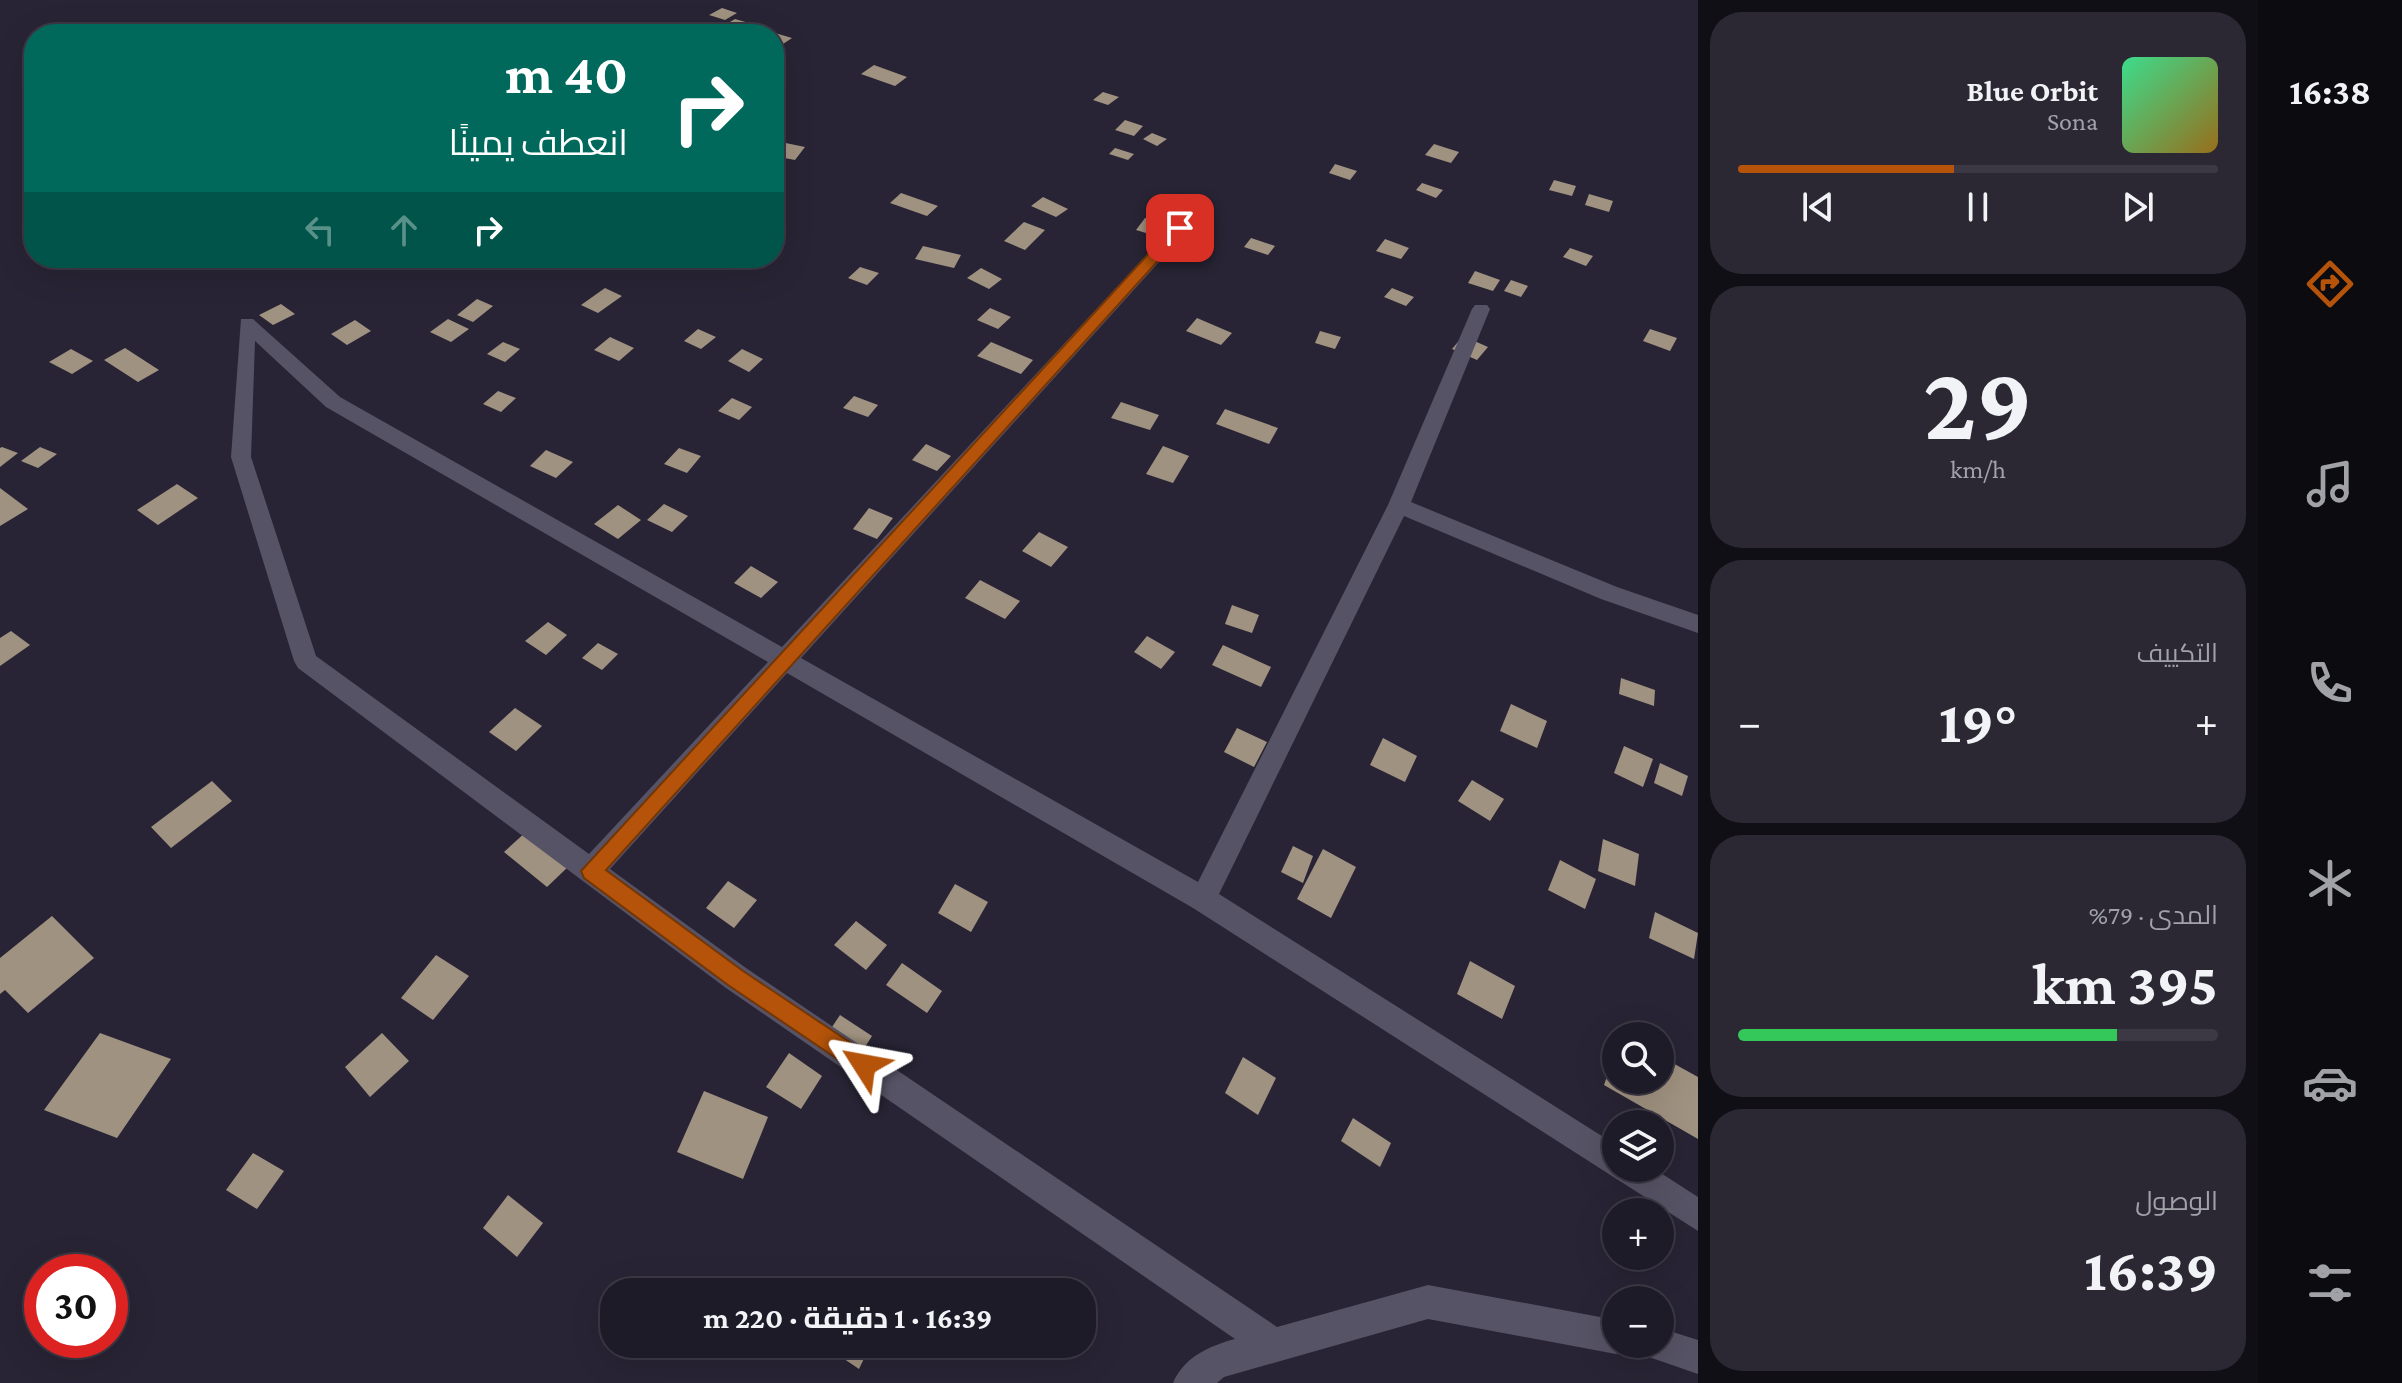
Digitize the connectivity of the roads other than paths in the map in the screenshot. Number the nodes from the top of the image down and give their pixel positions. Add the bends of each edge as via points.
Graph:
1 (1201, 206) dead end
2 (1481, 309) dead end
3 (1399, 505) junction
4 (1698, 624) edge
5 (784, 660) junction
6 (591, 871) junction
7 (1203, 899) junction
8 (1602, 1154) edge
9 (1646, 1182) edge
10 (1698, 1215) edge
11 (1602, 1334) edge
12 (1275, 1346) junction
13 (1674, 1349) edge
14 (1698, 1357) edge
15 (1190, 1383) edge

1 - 5 street
2 - 3 street
3 - 4 street via 1609,593
3 - 7 street
5 - 6 street
5 - 6 street via 333,402 247,323 241,457 306,661
5 - 7 street
6 - 12 street via 736,978
7 - 8 street
9 - 10 street
11 - 12 street via 1428,1302
12 - 15 street via 1215,1362
13 - 14 street

